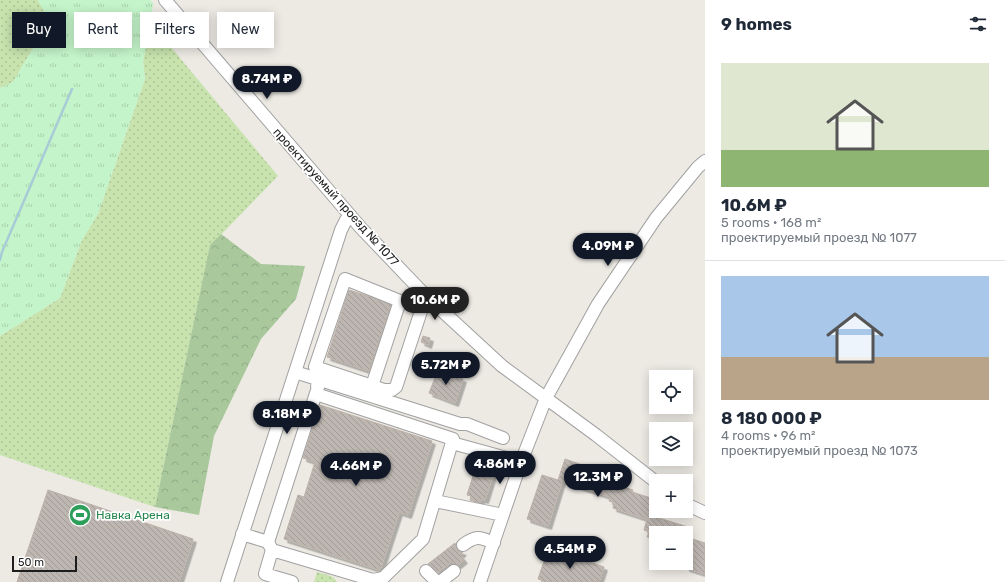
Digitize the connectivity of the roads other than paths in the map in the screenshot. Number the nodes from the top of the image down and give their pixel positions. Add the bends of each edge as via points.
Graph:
1 (165, 0) edge
2 (705, 161) edge
3 (350, 215) junction
4 (426, 296) junction
5 (294, 375) junction
6 (372, 386) junction
7 (316, 394) junction
8 (546, 398) junction
9 (503, 438) dead end
10 (452, 443) junction
11 (521, 462) junction
12 (649, 477) edge
13 (435, 501) junction
14 (693, 507) edge
15 (705, 513) edge
16 (503, 516) junction
17 (242, 534) junction
18 (494, 543) junction
19 (463, 545) dead end
20 (270, 546) junction
21 (426, 571) dead end
22 (454, 571) dead end
23 (357, 579) edge
24 (227, 582) edge
25 (292, 582) edge
26 (438, 582) edge
27 (480, 582) edge

1 - 3 street, проектируемый проезд № 1077
2 - 8 street via 656,218 632,253 598,304
3 - 4 street, проектируемый проезд № 1077
3 - 5 street via 341,230
4 - 6 street via 396,387 384,390
4 - 8 street, проектируемый проезд № 1077 via 502,366
5 - 7 street via 318,387
5 - 9 street via 460,424 468,424
5 - 17 street
6 - 6 street via 315,367 345,279 400,301
7 - 10 street via 453,439
7 - 20 street
8 - 11 street
8 - 12 street, проектируемый проезд № 1077
10 - 11 street
10 - 13 street
11 - 16 street
13 - 16 street
13 - 23 street via 423,539 383,578
14 - 15 street
16 - 18 street
17 - 20 street
17 - 24 street
18 - 19 street via 476,537
18 - 27 street
20 - 23 street
20 - 25 street via 265,574
21 - 26 street
22 - 26 street

